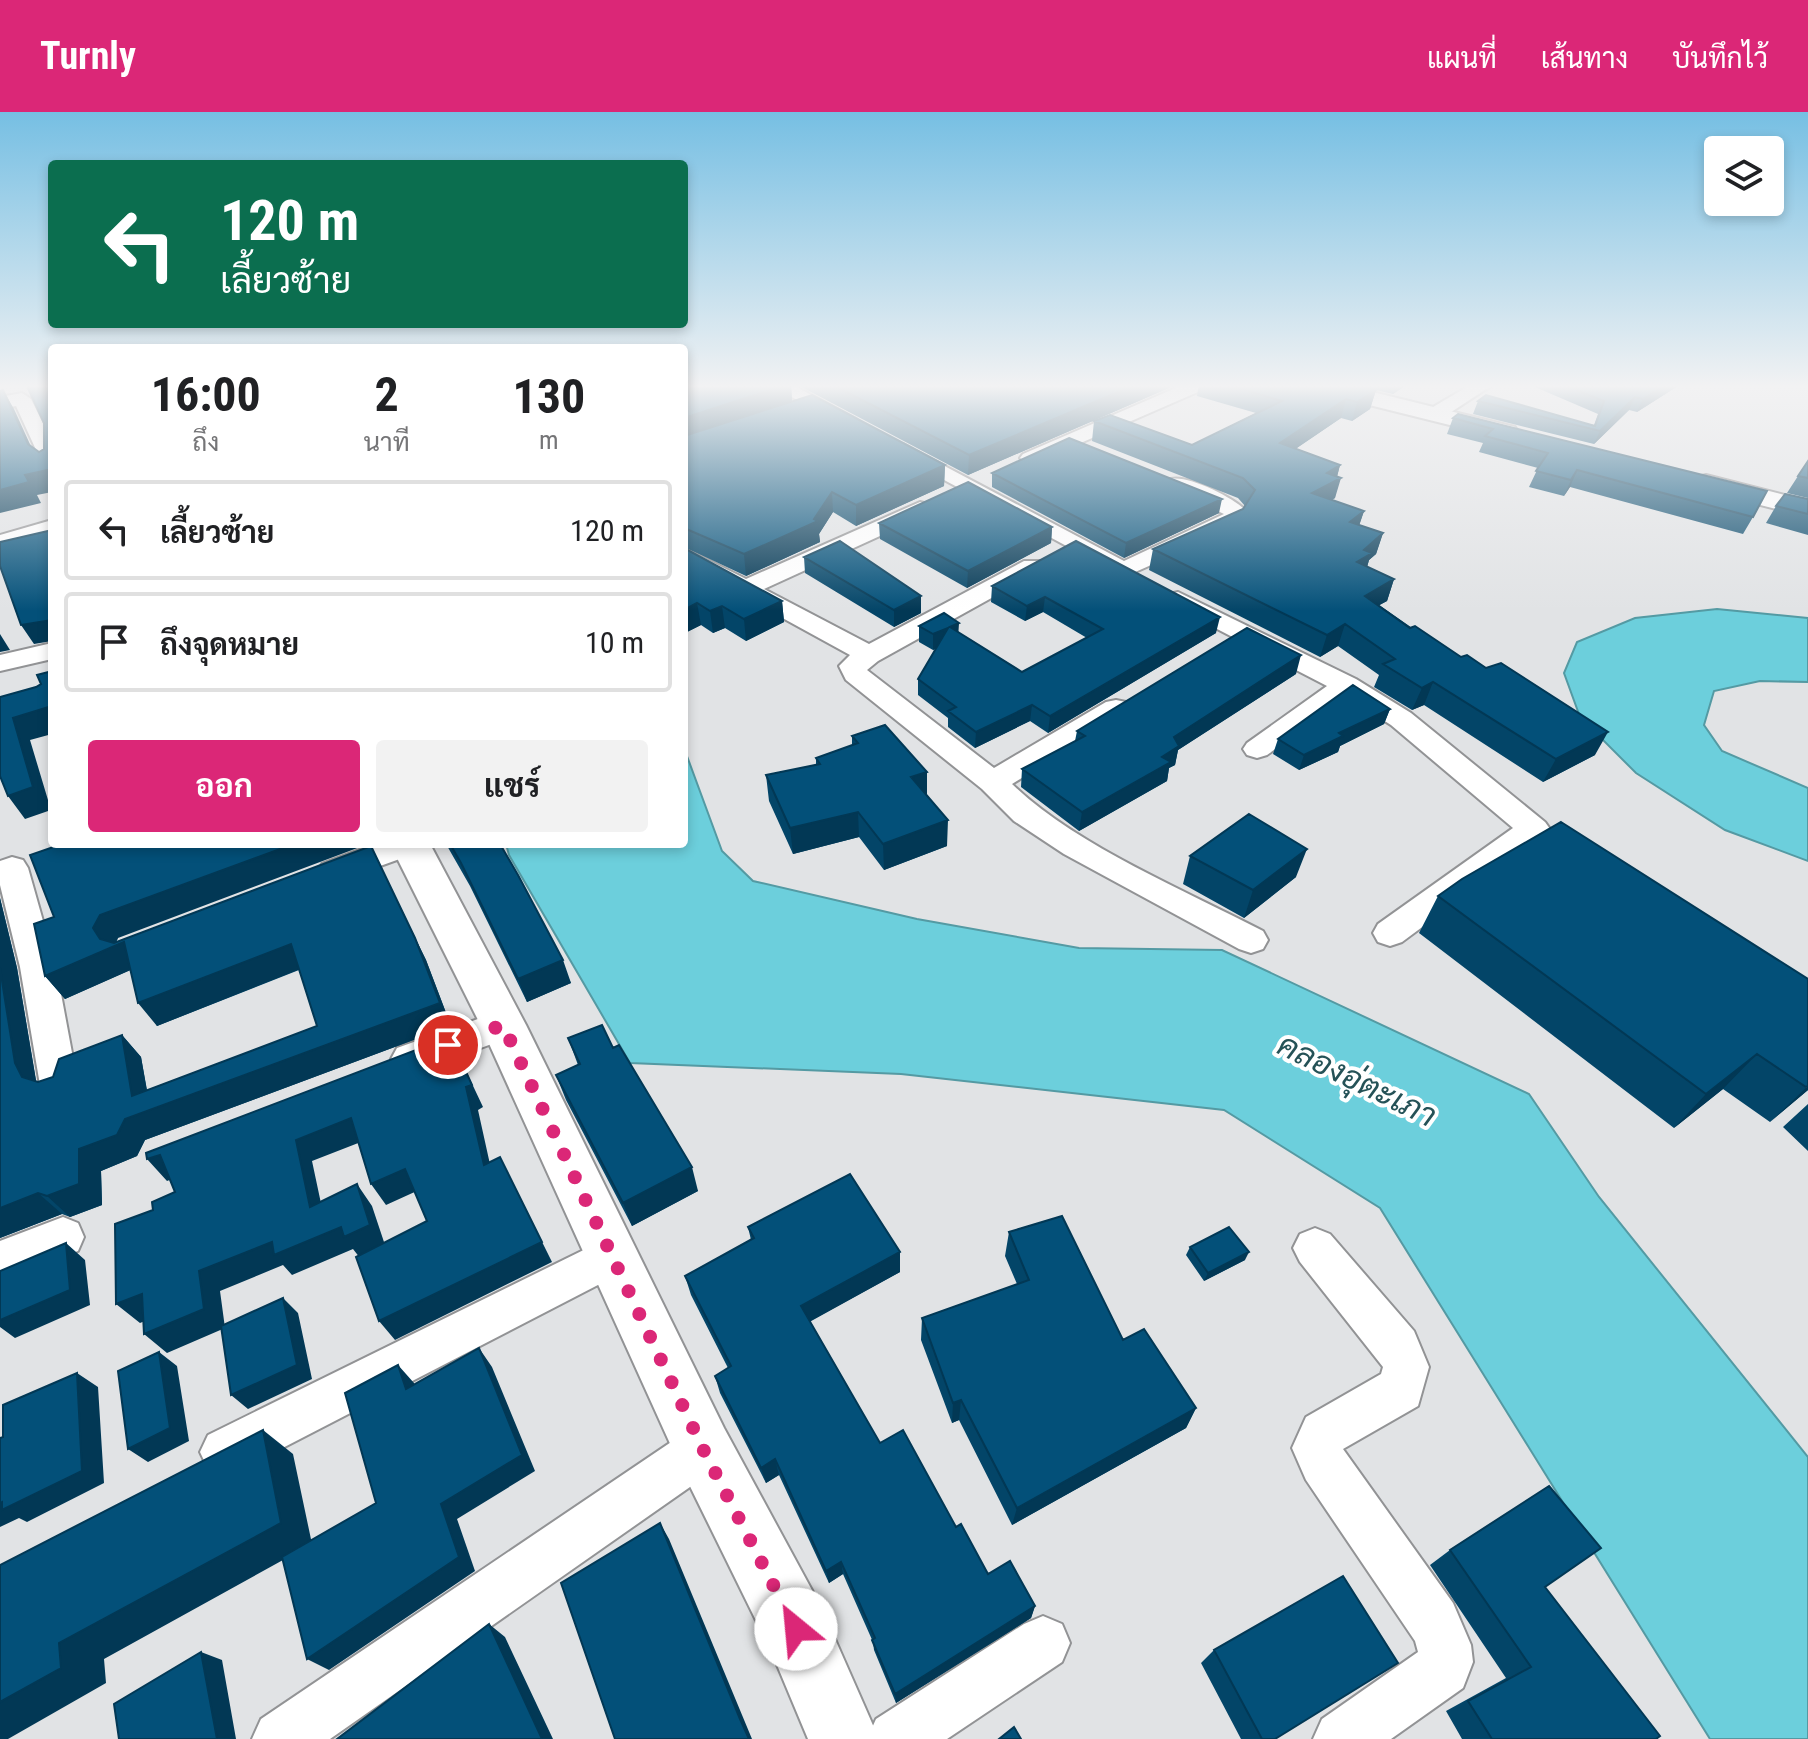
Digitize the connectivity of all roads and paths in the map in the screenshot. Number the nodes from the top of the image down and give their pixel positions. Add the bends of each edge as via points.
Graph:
1 (923, 460) edge
2 (1025, 460) edge
3 (1162, 477) edge
4 (1689, 478) edge
5 (971, 485) junction
6 (48, 507) edge
7 (1808, 509) edge
8 (0, 521) edge
9 (48, 530) edge
10 (1075, 543) junction
11 (0, 544) edge
12 (688, 557) edge
13 (1124, 570) junction
14 (746, 588) junction
15 (1241, 633) junction
16 (1215, 648) edge
17 (48, 652) edge
18 (869, 655) junction
19 (0, 663) edge
20 (1346, 685) junction
21 (1136, 695) edge
22 (1257, 749) dead end
23 (993, 782) junction
24 (398, 848) edge
25 (411, 848) edge
26 (16, 866) edge
27 (298, 885) edge
28 (1390, 933) dead end
29 (1251, 940) dead end
30 (503, 1025) junction
31 (371, 1073) edge
32 (59, 1085) edge
33 (63, 1237) dead end
34 (1315, 1248) dead end
35 (610, 1257) junction
36 (0, 1261) edge
37 (703, 1449) junction
38 (185, 1473) edge
39 (1043, 1643) dead end
40 (281, 1739) edge
41 (844, 1739) edge
42 (896, 1739) edge
43 (1342, 1739) edge

1 - 5 street
2 - 5 street
3 - 13 street via 1237,513 1229,522
4 - 7 street
5 - 10 street
5 - 14 street
6 - 8 main road
9 - 11 main road
10 - 13 street
10 - 18 street
12 - 14 street
13 - 15 street
14 - 18 street
15 - 16 street
15 - 20 street
17 - 19 street
18 - 23 street via 852,666 862,681
20 - 22 street
20 - 28 street via 1401,719 1534,829
21 - 23 street
23 - 29 street via 1025,814 1075,846
24 - 27 street
25 - 30 street
26 - 32 street
30 - 31 street
30 - 35 street
33 - 36 street
34 - 43 street via 1398,1347 1406,1367 1401,1389 1323,1434 1317,1448 1434,1622 1447,1660
35 - 37 street
35 - 38 street
37 - 40 street
37 - 41 street via 796,1629
39 - 42 street

